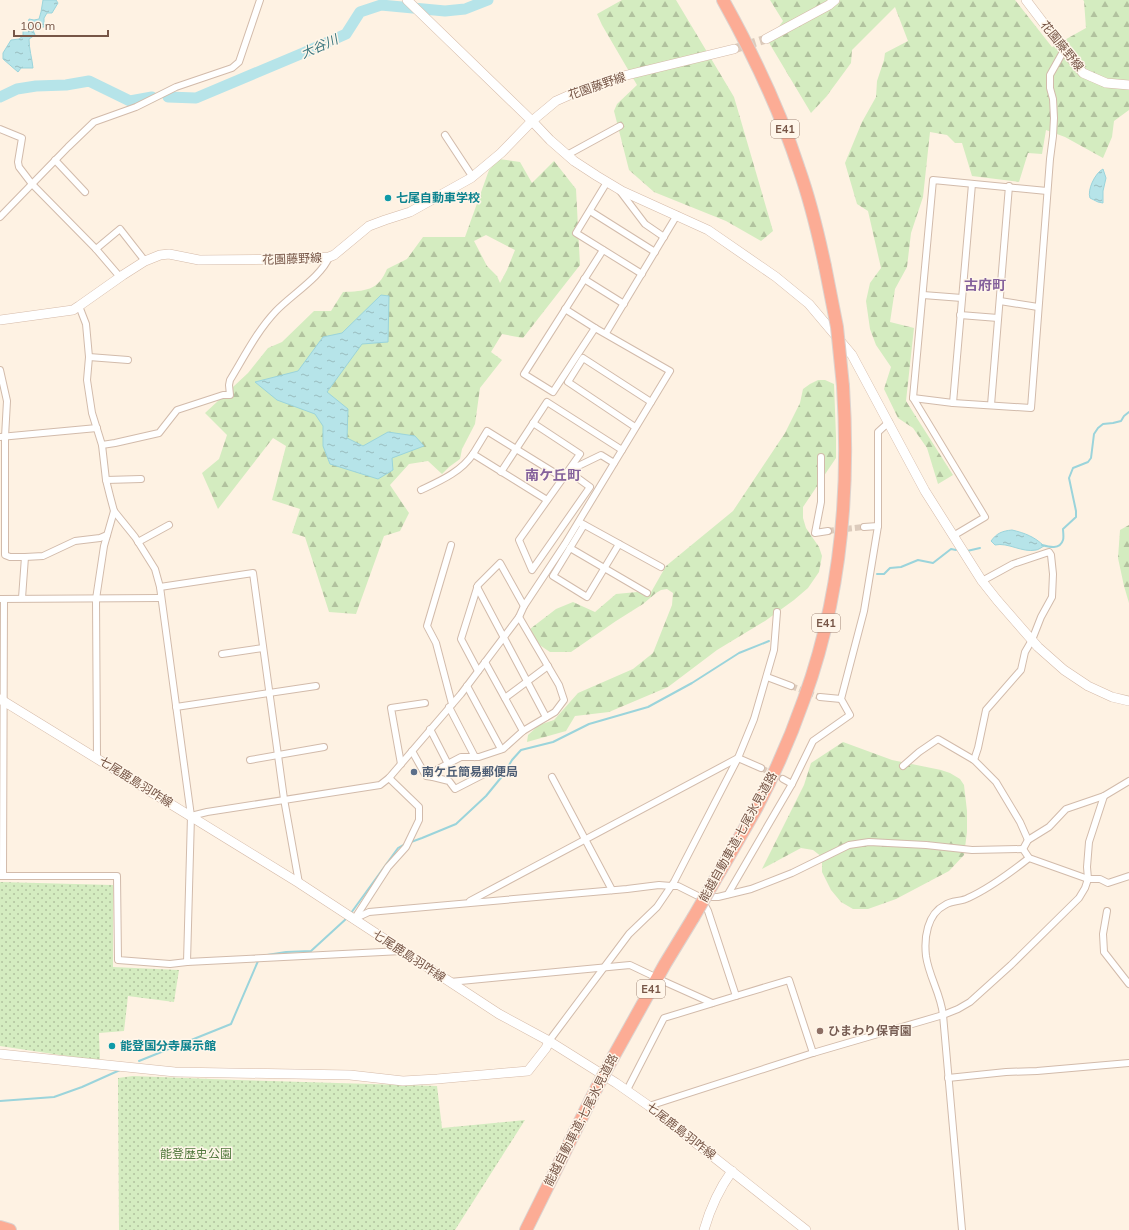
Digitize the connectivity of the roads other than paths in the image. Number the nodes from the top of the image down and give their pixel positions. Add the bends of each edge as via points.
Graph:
1 (260, 0) edge
2 (407, 0) edge
3 (723, 0) edge
4 (834, 0) edge
5 (1026, 0) edge
6 (766, 39) tunnel mouth
7 (734, 49) tunnel mouth
8 (1064, 50) junction
9 (1129, 85) edge
10 (532, 121) junction
11 (620, 126) dead end
12 (0, 129) edge
13 (445, 135) dead end
14 (567, 155) junction
15 (55, 160) junction
16 (472, 176) junction
17 (607, 182) junction
18 (32, 184) junction
19 (972, 184) junction
20 (1009, 186) junction
21 (619, 190) junction
22 (1047, 191) junction
23 (85, 192) dead end
24 (590, 210) junction
25 (677, 215) junction
26 (0, 217) edge
27 (664, 237) junction
28 (96, 250) junction
29 (603, 250) junction
30 (655, 252) junction
31 (329, 257) junction
32 (145, 261) junction
33 (642, 274) junction
34 (120, 277) junction
35 (584, 279) junction
36 (923, 295) junction
37 (962, 298) junction
38 (1000, 301) junction
39 (624, 304) junction
40 (79, 306) junction
41 (1038, 307) junction
42 (566, 309) junction
43 (960, 315) junction
44 (998, 318) junction
45 (0, 320) edge
46 (595, 328) junction
47 (606, 333) junction
48 (89, 357) junction
49 (128, 360) dead end
50 (0, 370) edge
51 (913, 398) junction
52 (651, 402) junction
53 (953, 402) junction
54 (991, 405) junction
55 (889, 422) junction
56 (533, 423) junction
57 (636, 427) junction
58 (97, 428) junction
59 (2, 437) edge
60 (102, 445) junction
61 (516, 448) junction
62 (622, 450) junction
63 (473, 454) junction
64 (580, 454) junction
65 (821, 457) dead end
66 (589, 460) junction
67 (614, 463) junction
68 (568, 471) junction
69 (501, 472) junction
70 (563, 478) junction
71 (141, 479) dead end
72 (106, 480) junction
73 (421, 490) dead end
74 (547, 500) junction
75 (114, 511) junction
76 (581, 523) junction
77 (169, 525) dead end
78 (878, 526) junction
79 (864, 527) tunnel mouth
80 (828, 531) tunnel mouth
81 (107, 535) junction
82 (953, 536) junction
83 (138, 542) junction
84 (619, 544) junction
85 (451, 545) dead end
86 (570, 548) junction
87 (25, 557) junction
88 (661, 567) dead end
89 (605, 568) junction
90 (982, 581) junction
91 (160, 587) junction
92 (477, 587) junction
93 (647, 593) dead end
94 (22, 598) junction
95 (161, 598) junction
96 (2, 599) edge
97 (96, 599) junction
98 (524, 606) junction
99 (777, 612) dead end
100 (519, 617) junction
101 (505, 636) junction
102 (1032, 640) junction
103 (263, 648) junction
104 (222, 654) dead end
105 (486, 662) junction
106 (548, 666) junction
107 (478, 671) junction
108 (767, 678) junction
109 (528, 680) junction
110 (316, 686) dead end
111 (467, 686) junction
112 (790, 686) tunnel mouth
113 (270, 692) junction
114 (820, 697) tunnel mouth
115 (505, 698) junction
116 (841, 699) junction
117 (2, 700) edge
118 (1129, 701) edge
119 (426, 703) dead end
120 (450, 706) junction
121 (176, 707) junction
122 (546, 717) junction
123 (430, 729) junction
124 (523, 730) junction
125 (324, 748) dead end
126 (501, 749) junction
127 (412, 751) junction
128 (278, 755) junction
129 (97, 757) junction
130 (475, 757) junction
131 (738, 758) junction
132 (250, 760) dead end
133 (974, 760) junction
134 (401, 764) junction
135 (448, 764) junction
136 (903, 766) dead end
137 (761, 768) tunnel mouth
138 (490, 771) dead end
139 (433, 777) junction
140 (552, 777) dead end
141 (389, 778) junction
142 (783, 779) tunnel mouth
143 (1129, 781) edge
144 (792, 784) junction
145 (1104, 796) junction
146 (284, 799) junction
147 (191, 816) junction
148 (585, 840) junction
149 (1028, 840) junction
150 (1023, 849) junction
151 (1029, 858) junction
152 (2, 876) edge
153 (1129, 876) edge
154 (1088, 879) junction
155 (299, 883) junction
156 (671, 886) junction
157 (612, 890) junction
158 (728, 894) junction
159 (700, 897) junction
160 (467, 903) junction
161 (1107, 911) dead end
162 (350, 917) junction
163 (402, 951) junction
164 (187, 962) junction
165 (604, 968) junction
166 (651, 975) dead end
167 (663, 981) dead end
168 (450, 982) junction
169 (1129, 984) edge
170 (736, 996) junction
171 (712, 1003) junction
172 (943, 1014) junction
173 (549, 1041) junction
174 (813, 1053) junction
175 (0, 1054) edge
176 (1129, 1063) edge
177 (948, 1078) junction
178 (627, 1090) junction
179 (649, 1106) junction
180 (732, 1171) junction
181 (0, 1228) edge
182 (10, 1230) edge
183 (526, 1230) edge
184 (704, 1230) edge
185 (806, 1230) edge
186 (962, 1230) edge

1 - 15 street via 239,62 232,68 176,87 136,107 94,122
2 - 10 main road
3 - 183 highway, 能越自動車道;七尾氷見道路 / E41, bridge via 780,118 799,169 826,266 837,327 846,451 842,525 832,594 804,698 775,770 611,1061
4 - 6 main road
5 - 8 main road, 花園藤野線
7 - 10 main road, 花園藤野線 via 582,89 556,101
8 - 9 main road, 花園藤野線 via 1084,73 1106,83
8 - 22 street via 1050,75 1054,118
10 - 14 main road
10 - 16 main road, 花園藤野線 via 501,153
11 - 14 street
12 - 18 street via 22,138 19,167
13 - 16 street
14 - 17 main road
15 - 18 street
15 - 23 street
16 - 31 main road, 花園藤野線 via 410,212 370,226 339,252
17 - 21 main road
17 - 24 street
18 - 26 street
18 - 28 street
19 - 20 street
19 - 36 street via 933,180
19 - 37 street
20 - 22 street
20 - 38 street
21 - 25 main road
21 - 27 street via 645,224
22 - 41 street
24 - 29 street via 576,233
24 - 30 street
25 - 27 street
25 - 55 main road via 708,230 744,254 809,304 852,355
27 - 30 street
28 - 32 street via 120,229
28 - 34 street
29 - 33 street
29 - 35 street
30 - 33 street
31 - 32 main road, 花園藤野線 via 199,260 169,254
31 - 60 street via 311,280 266,323 230,380 230,395 177,410 159,433
32 - 34 main road, 花園藤野線
33 - 39 street
34 - 40 main road, 花園藤野線
35 - 39 street
35 - 42 street
36 - 37 street
36 - 51 street
37 - 43 street
38 - 41 street
38 - 44 street
39 - 47 street
40 - 45 main road, 花園藤野線 via 73,310
40 - 48 street via 86,324
41 - 54 street via 1031,408
42 - 46 street
42 - 46 street via 524,374 553,392
43 - 44 street
43 - 53 street
44 - 54 street
46 - 47 street
47 - 52 street via 670,371
48 - 49 street
48 - 58 street via 87,380
50 - 59 street via 7,401
51 - 53 street
51 - 82 street via 985,517
52 - 57 street
52 - 57 street via 582,358 568,382
53 - 54 street
55 - 78 street via 878,432
55 - 82 main road via 910,465
56 - 61 street
56 - 62 street via 547,402
56 - 64 street
57 - 62 street
58 - 59 street
58 - 60 street
59 - 87 street via 5,555
60 - 72 street
61 - 63 street via 487,431
61 - 69 street
61 - 70 street
62 - 67 street
63 - 69 street
63 - 73 street via 448,477
64 - 66 street
64 - 68 street
65 - 80 street via 821,502 815,533
66 - 67 street via 601,455
66 - 68 street
67 - 76 street
68 - 70 street
68 - 74 street via 590,487 532,570 519,540
69 - 74 street
70 - 74 street
71 - 72 street
72 - 75 street
75 - 81 street
75 - 83 street
76 - 84 street
76 - 86 street
76 - 98 street
77 - 83 street
78 - 79 street
78 - 116 street via 864,612
81 - 87 street via 75,541 43,556
81 - 97 street
82 - 90 main road
83 - 91 street via 155,569
84 - 88 street
84 - 89 street
85 - 120 street via 427,626 436,643
86 - 89 street
86 - 89 street via 553,576 587,597
87 - 94 street
89 - 93 street
90 - 102 main road
90 - 102 street via 1013,564 1049,552 1052,597
91 - 95 street
91 - 103 street via 253,573
92 - 98 street via 500,563
92 - 101 street
92 - 107 street via 461,639
94 - 96 street
94 - 97 street
95 - 97 street
95 - 121 street
96 - 117 street
97 - 129 street
98 - 100 street
99 - 108 street via 774,650
100 - 101 street
100 - 106 street
101 - 105 street
101 - 109 street
102 - 118 main road via 1064,670 1088,686
102 - 133 street via 1025,652 1021,670 986,710
103 - 104 street
103 - 113 street
105 - 107 street
105 - 115 street
106 - 109 street
106 - 122 street via 564,700 555,712
107 - 111 street
108 - 112 street
108 - 131 street
109 - 115 street
109 - 122 street
110 - 113 street
111 - 120 street
111 - 126 street
113 - 121 street
113 - 128 street
114 - 116 street
115 - 124 street
116 - 144 street via 850,715 813,741
117 - 129 main road, 七尾鹿島羽咋線
117 - 152 street
119 - 134 street via 391,708
120 - 123 street
120 - 130 street
121 - 147 street
122 - 124 street
123 - 127 street
123 - 135 street
124 - 126 street
125 - 128 street
126 - 130 street
127 - 134 street
127 - 139 street via 426,776
128 - 132 street
128 - 146 street
129 - 147 main road, 七尾鹿島羽咋線
130 - 135 street via 461,758
131 - 137 street
131 - 148 street
131 - 156 street
133 - 136 street via 938,739
133 - 149 street via 996,782
134 - 141 street
135 - 139 street via 438,769
138 - 139 street via 455,789 449,781
140 - 148 street
141 - 146 street via 380,785
141 - 162 street via 419,807 419,820 406,847
142 - 144 street
143 - 145 street
144 - 158 street
145 - 149 street via 1066,810 1049,827
145 - 154 street via 1089,842
146 - 147 street
146 - 155 street
147 - 155 main road, 七尾鹿島羽咋線
147 - 164 street
148 - 157 street
148 - 160 street
149 - 150 street
150 - 151 street
150 - 158 street via 972,850 869,842 849,845 792,873
151 - 154 street
151 - 172 street via 1007,876 967,899 945,905 931,918 925,946 926,958
152 - 164 street via 117,876 118,960 170,964
153 - 154 street via 1108,883 1100,878
154 - 172 street via 1079,898 1011,965 970,1002
155 - 162 main road, 七尾鹿島羽咋線
156 - 157 street
156 - 159 street via 678,886
156 - 165 street via 657,907 629,934
157 - 160 street
158 - 159 street
159 - 170 street via 708,911
160 - 162 street via 369,912
161 - 169 street via 1103,934 1104,952
162 - 163 main road, 七尾鹿島羽咋線
163 - 164 street
163 - 168 main road, 七尾鹿島羽咋線
165 - 166 street via 630,966
165 - 168 street
165 - 173 street
167 - 171 street
168 - 173 main road, 七尾鹿島羽咋線 via 499,1014
170 - 171 street
170 - 174 street via 788,980
171 - 178 street via 664,1018
172 - 174 street
172 - 177 street
173 - 175 main road via 528,1071 403,1081 350,1075 175,1072
173 - 178 main road, 七尾鹿島羽咋線
174 - 179 street
176 - 177 street
177 - 186 street
178 - 179 main road, 七尾鹿島羽咋線
179 - 180 main road, 七尾鹿島羽咋線
180 - 184 main road via 715,1200
180 - 185 main road, 七尾鹿島羽咋線
181 - 182 highway

